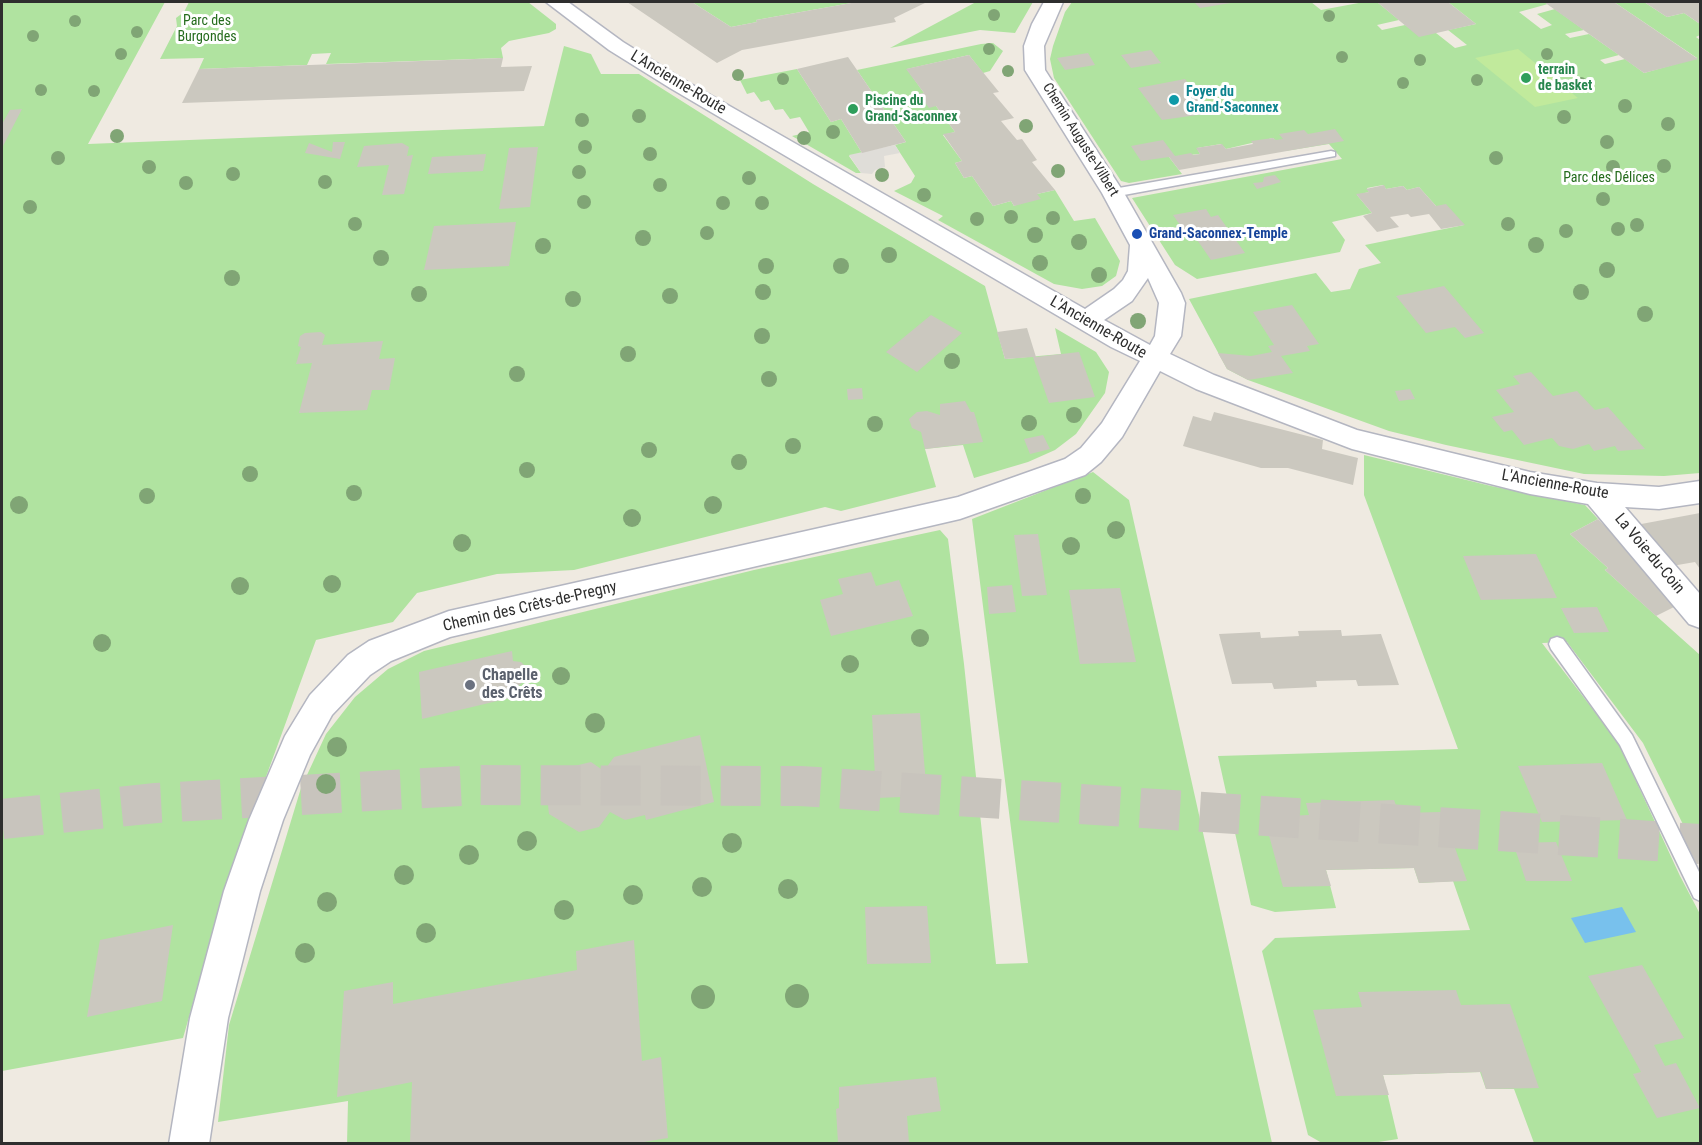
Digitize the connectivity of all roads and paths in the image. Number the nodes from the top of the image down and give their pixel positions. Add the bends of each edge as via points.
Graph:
1 (556, 2) edge
2 (1054, 2) edge
3 (1331, 154) dead end
4 (1113, 193) junction
5 (1142, 243) junction
6 (1086, 321) junction
7 (1154, 359) junction
8 (1701, 492) edge
9 (1597, 494) junction
10 (1701, 615) edge
11 (1557, 644) dead end
12 (1701, 892) edge
13 (189, 1143) edge

1 - 6 street, L'Ancienne-Route via 677,84
2 - 4 street, Chemin Auguste-Vilbert via 1034,46 1035,70
3 - 4 lane
4 - 5 street, Chemin Auguste-Vilbert
5 - 6 street via 1140,271 1132,285
5 - 7 street, Chemin Auguste-Vilbert via 1172,303 1168,336
6 - 7 street, L'Ancienne-Route
7 - 9 street, L'Ancienne-Route via 1352,439 1530,483
7 - 13 street, Chemin des Crêts-de-Pregny via 1112,430 1075,467 960,508 449,624 380,651 359,665 321,705 297,747 266,820 242,891 209,1018
8 - 9 street, L'Ancienne-Route via 1659,498
9 - 10 street, La Voie-du-Coin
11 - 12 lane via 1626,740

